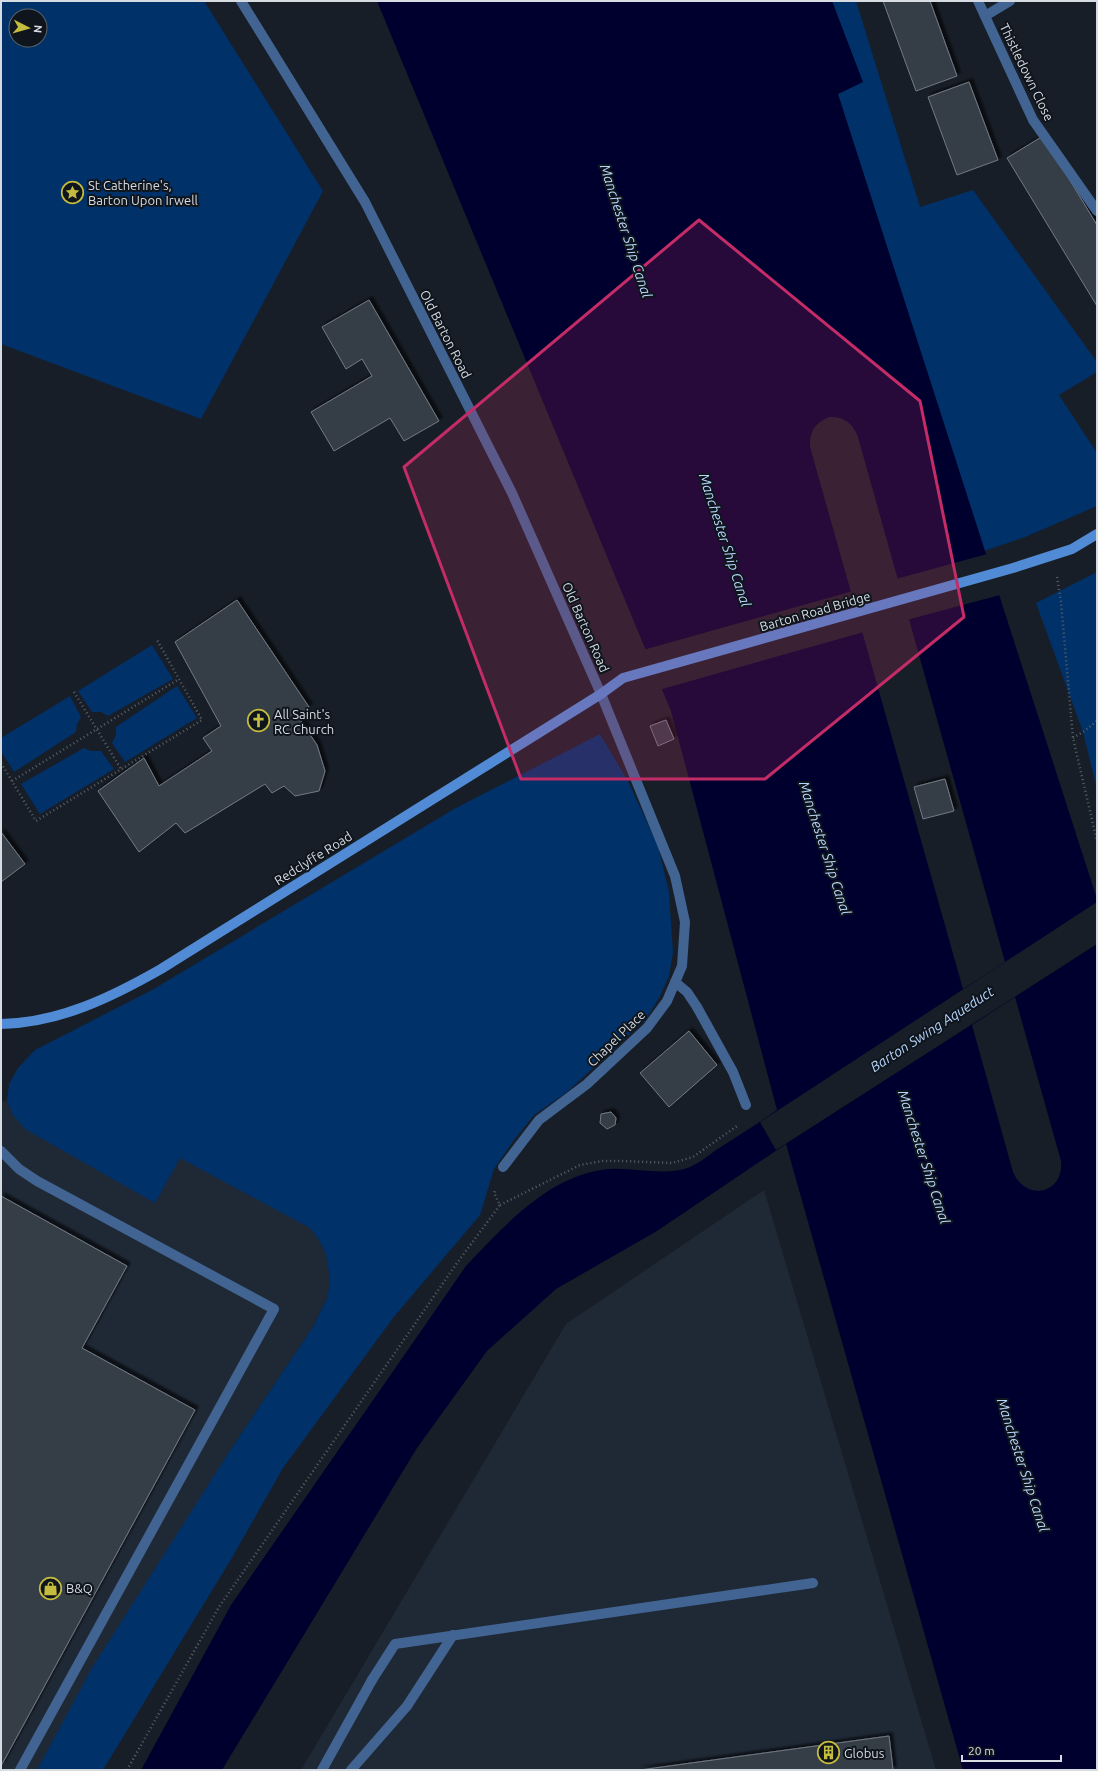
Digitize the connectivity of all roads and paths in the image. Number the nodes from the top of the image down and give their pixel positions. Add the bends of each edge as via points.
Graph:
1 (241, 1) edge
2 (978, 1) edge
3 (1010, 1) edge
4 (985, 16) junction
5 (1097, 212) edge
6 (1097, 534) edge
7 (1061, 602) dead end
8 (157, 640) dead end
9 (623, 678) joint
10 (179, 679) junction
11 (74, 692) dead end
12 (601, 694) junction
13 (1097, 721) edge
14 (97, 730) junction
15 (1073, 738) junction
16 (1, 762) edge
17 (121, 769) junction
18 (12, 781) junction
19 (1097, 842) edge
20 (675, 982) junction
21 (1, 1024) edge
22 (746, 1104) dead end
23 (743, 1121) dead end
24 (1, 1151) edge
25 (503, 1167) joint
26 (500, 1205) junction
27 (813, 1583) dead end
28 (453, 1635) junction
29 (20, 1770) edge
30 (127, 1770) edge
31 (322, 1770) edge
32 (351, 1770) edge

1 - 12 street, Old Barton Road via 365,202 512,493
2 - 4 street, Thistledown Close
3 - 4 street
4 - 5 street, Thistledown Close via 1033,120
6 - 9 main road, Barton Road Bridge via 1072,549 1013,568
7 - 15 path
8 - 10 path
9 - 12 main road, Redclyffe Road
10 - 14 path
10 - 17 path via 202,720
11 - 14 path
12 - 20 street, Chapel Place via 675,876 685,922 682,966
12 - 21 main road, Redclyffe Road via 125,989 82,1008 44,1018
13 - 15 path
14 - 17 path
14 - 18 path
15 - 19 path
16 - 18 path
17 - 18 path via 36,821
20 - 22 street via 687,992 697,1007 733,1072
20 - 25 street, Chapel Place via 667,1001 647,1028 587,1084 539,1120
23 - 26 path via 693,1157 672,1163 602,1161 580,1165
24 - 29 street via 19,1169 37,1181 274,1309
25 - 26 path via 494,1193
26 - 30 path via 457,1263 219,1607
27 - 28 street
28 - 31 street via 395,1644
28 - 32 street via 407,1706

